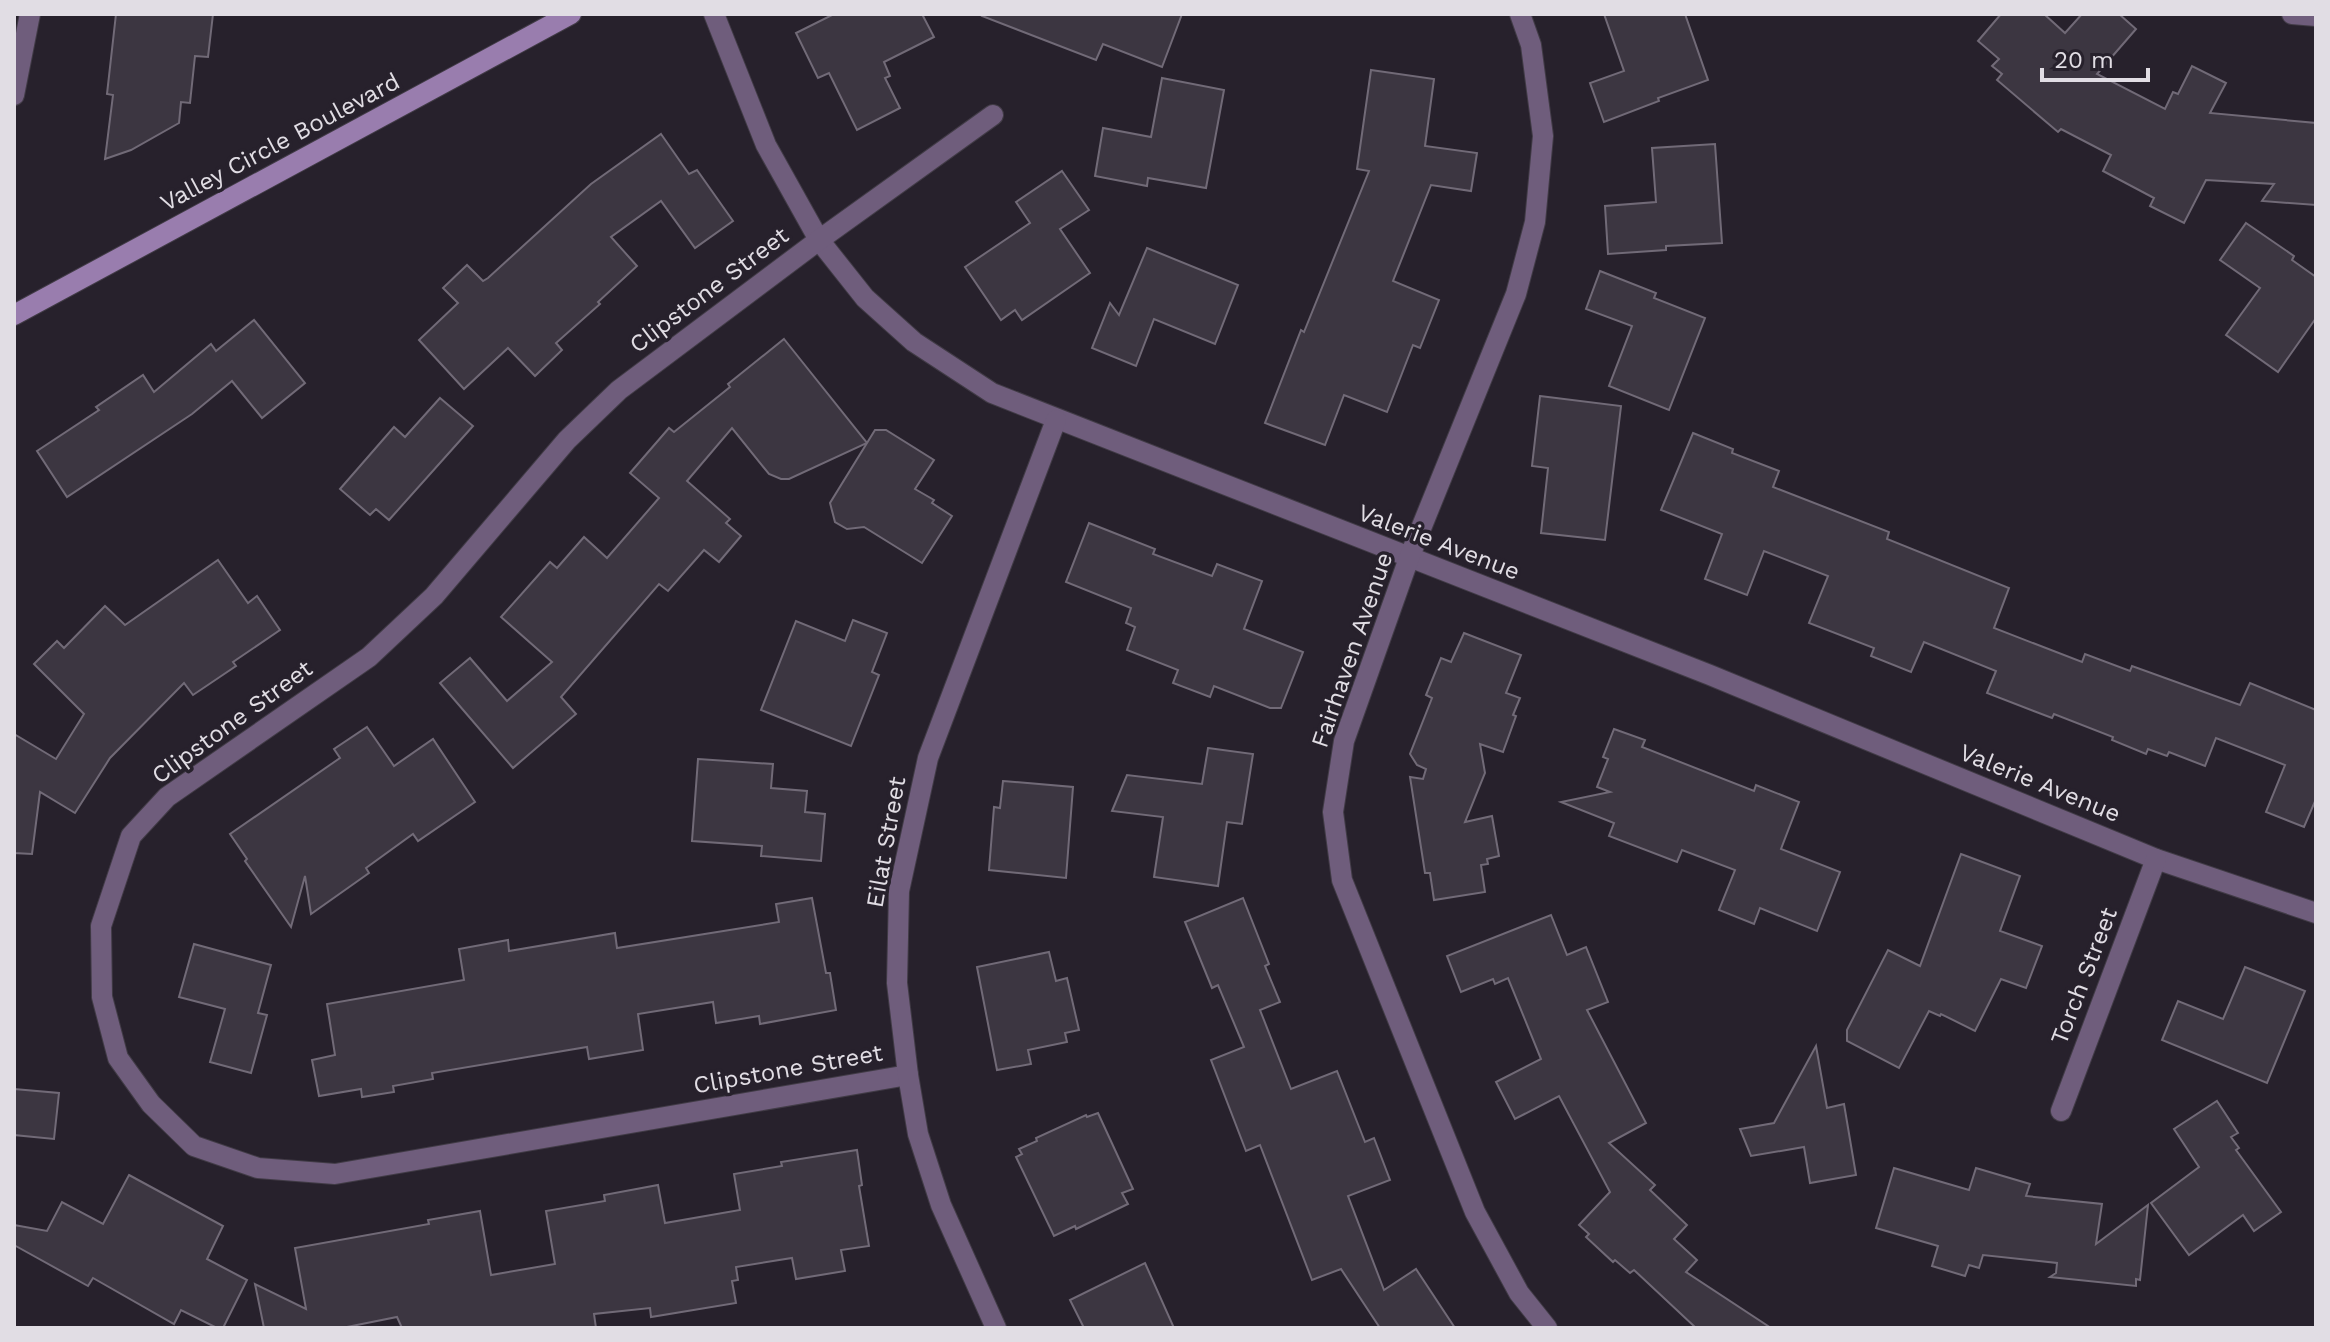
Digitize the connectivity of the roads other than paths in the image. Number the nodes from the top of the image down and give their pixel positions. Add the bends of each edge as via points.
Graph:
1 (30, 14) edge
2 (571, 14) edge
3 (714, 14) edge
4 (1520, 14) edge
5 (2292, 14) edge
6 (2316, 16) edge
7 (14, 95) edge
8 (993, 115) dead end
9 (819, 240) junction
10 (14, 315) edge
11 (1056, 420) junction
12 (1409, 558) junction
13 (2156, 859) junction
14 (2316, 913) edge
15 (908, 1075) junction
16 (2061, 1111) dead end
17 (996, 1328) edge
18 (1547, 1328) edge

1 - 7 street
2 - 10 main road, Valley Circle Boulevard
3 - 9 street, Valerie Avenue via 766,145
4 - 12 street, Fairhaven Avenue via 1531,45 1543,136 1535,222 1516,294
5 - 6 street
8 - 9 street, Clipstone Street
9 - 11 street, Valerie Avenue via 865,298 914,342 992,393
9 - 15 street, Clipstone Street via 619,390 567,440 434,596 369,657 167,797 131,836 101,926 102,997 118,1058 151,1104 194,1146 258,1168 335,1174
11 - 12 street, Valerie Avenue
11 - 15 street, Eilat Street via 928,758 899,891 897,983
12 - 13 street, Valerie Avenue
12 - 18 street, Fairhaven Avenue via 1344,741 1333,812 1342,880 1475,1212 1519,1293
13 - 14 street, Valerie Avenue
13 - 16 street, Torch Street
15 - 17 street, Eilat Street via 918,1134 941,1205

